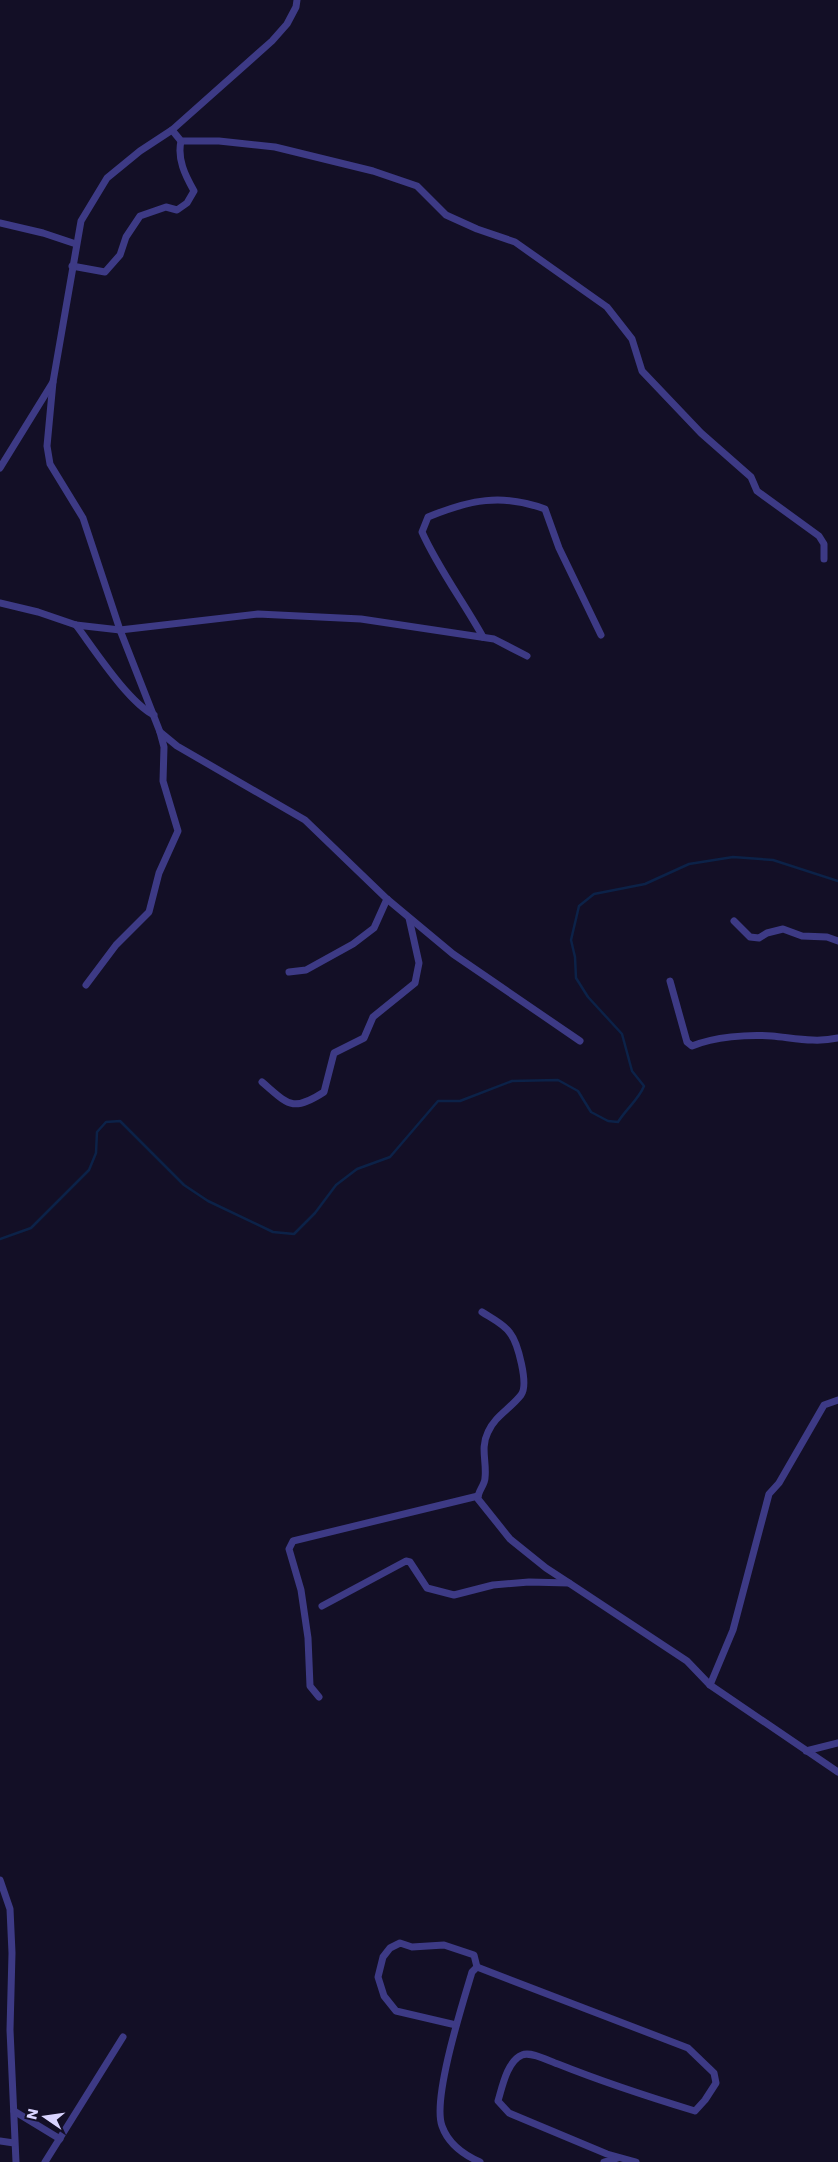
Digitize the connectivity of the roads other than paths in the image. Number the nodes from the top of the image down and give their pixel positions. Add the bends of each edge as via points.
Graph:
1 (297, 0) edge
2 (172, 130) junction
3 (181, 141) junction
4 (0, 223) edge
5 (76, 244) junction
6 (72, 266) junction
7 (53, 382) junction
8 (0, 468) edge
9 (824, 559) dead end
10 (0, 603) edge
11 (76, 625) junction
12 (120, 630) junction
13 (601, 635) dead end
14 (483, 636) junction
15 (527, 656) dead end
16 (154, 716) junction
17 (160, 732) junction
18 (387, 899) junction
19 (409, 917) junction
20 (734, 921) dead end
21 (838, 941) edge
22 (289, 972) dead end
23 (670, 981) dead end
24 (86, 985) dead end
25 (838, 1038) edge
26 (580, 1041) dead end
27 (262, 1082) dead end
28 (482, 1312) dead end
29 (838, 1400) edge
30 (478, 1496) junction
31 (569, 1584) junction
32 (322, 1606) dead end
33 (710, 1685) junction
34 (319, 1697) dead end
35 (838, 1743) edge
36 (806, 1751) junction
37 (838, 1772) edge
38 (0, 1880) edge
39 (2, 1889) edge
40 (477, 1967) junction
41 (456, 2025) junction
42 (123, 2037) dead end
43 (14, 2112) junction
44 (60, 2139) junction
45 (0, 2141) edge
46 (14, 2144) junction
47 (620, 2157) junction
48 (16, 2162) edge
49 (45, 2162) edge
50 (480, 2162) edge
51 (604, 2162) edge
52 (636, 2162) edge

1 - 2 street via 287,24 272,41
2 - 3 street
2 - 5 street via 106,178 81,220
3 - 6 street via 179,150 184,174 194,191 187,203 177,210 166,207 140,216 126,237 120,255 105,272
3 - 9 street via 275,147 373,171 417,186 446,215 515,242 607,307 632,339 642,371 701,433 751,477 757,491 819,536 824,544
4 - 5 street
5 - 6 street
6 - 7 street
7 - 8 street
7 - 12 street via 47,446 50,464 83,518
10 - 11 street
11 - 12 street
11 - 16 street via 130,694
12 - 14 street via 258,614 361,619
12 - 16 street
13 - 14 street via 544,509 522,501 490,501 460,504 428,517 422,532
14 - 15 street
16 - 17 street
17 - 18 street via 177,746 305,820
17 - 24 street via 164,747 163,781 178,831 159,873 149,912 116,945
18 - 19 street
18 - 22 street via 374,928 353,944 306,970
19 - 26 street via 453,954
19 - 27 street via 419,963 415,983 373,1017 364,1038 334,1053 324,1092 302,1104 286,1103
20 - 21 street via 750,937 759,938 783,929 802,936
23 - 25 street via 687,1042 692,1046 704,1041 770,1036 803,1040
28 - 30 street via 510,1333 517,1348 524,1386 522,1394 487,1433 483,1447 485,1480
29 - 33 street via 824,1405 779,1483 769,1494 733,1630
30 - 31 street via 510,1539
30 - 34 street via 293,1541 289,1549 301,1590 310,1686
31 - 32 street via 529,1582 493,1585 454,1595 427,1588 410,1562 406,1561
31 - 33 street via 687,1661
33 - 36 street
35 - 36 street
36 - 37 street
38 - 39 street
39 - 43 street via 10,1918
40 - 41 street via 472,1972
40 - 41 street via 474,1955 444,1945 412,1947 400,1944 390,1948 384,1957 378,1977 384,1996 396,2011
40 - 47 street via 688,2048 714,2073 716,2083 695,2111 607,2084 542,2058 525,2054 519,2056 503,2084 498,2102 509,2114
41 - 50 street via 441,2097 442,2125 457,2149
42 - 44 street
43 - 44 street
43 - 46 street
44 - 49 street
45 - 46 street
46 - 48 street
47 - 51 street
47 - 52 street

